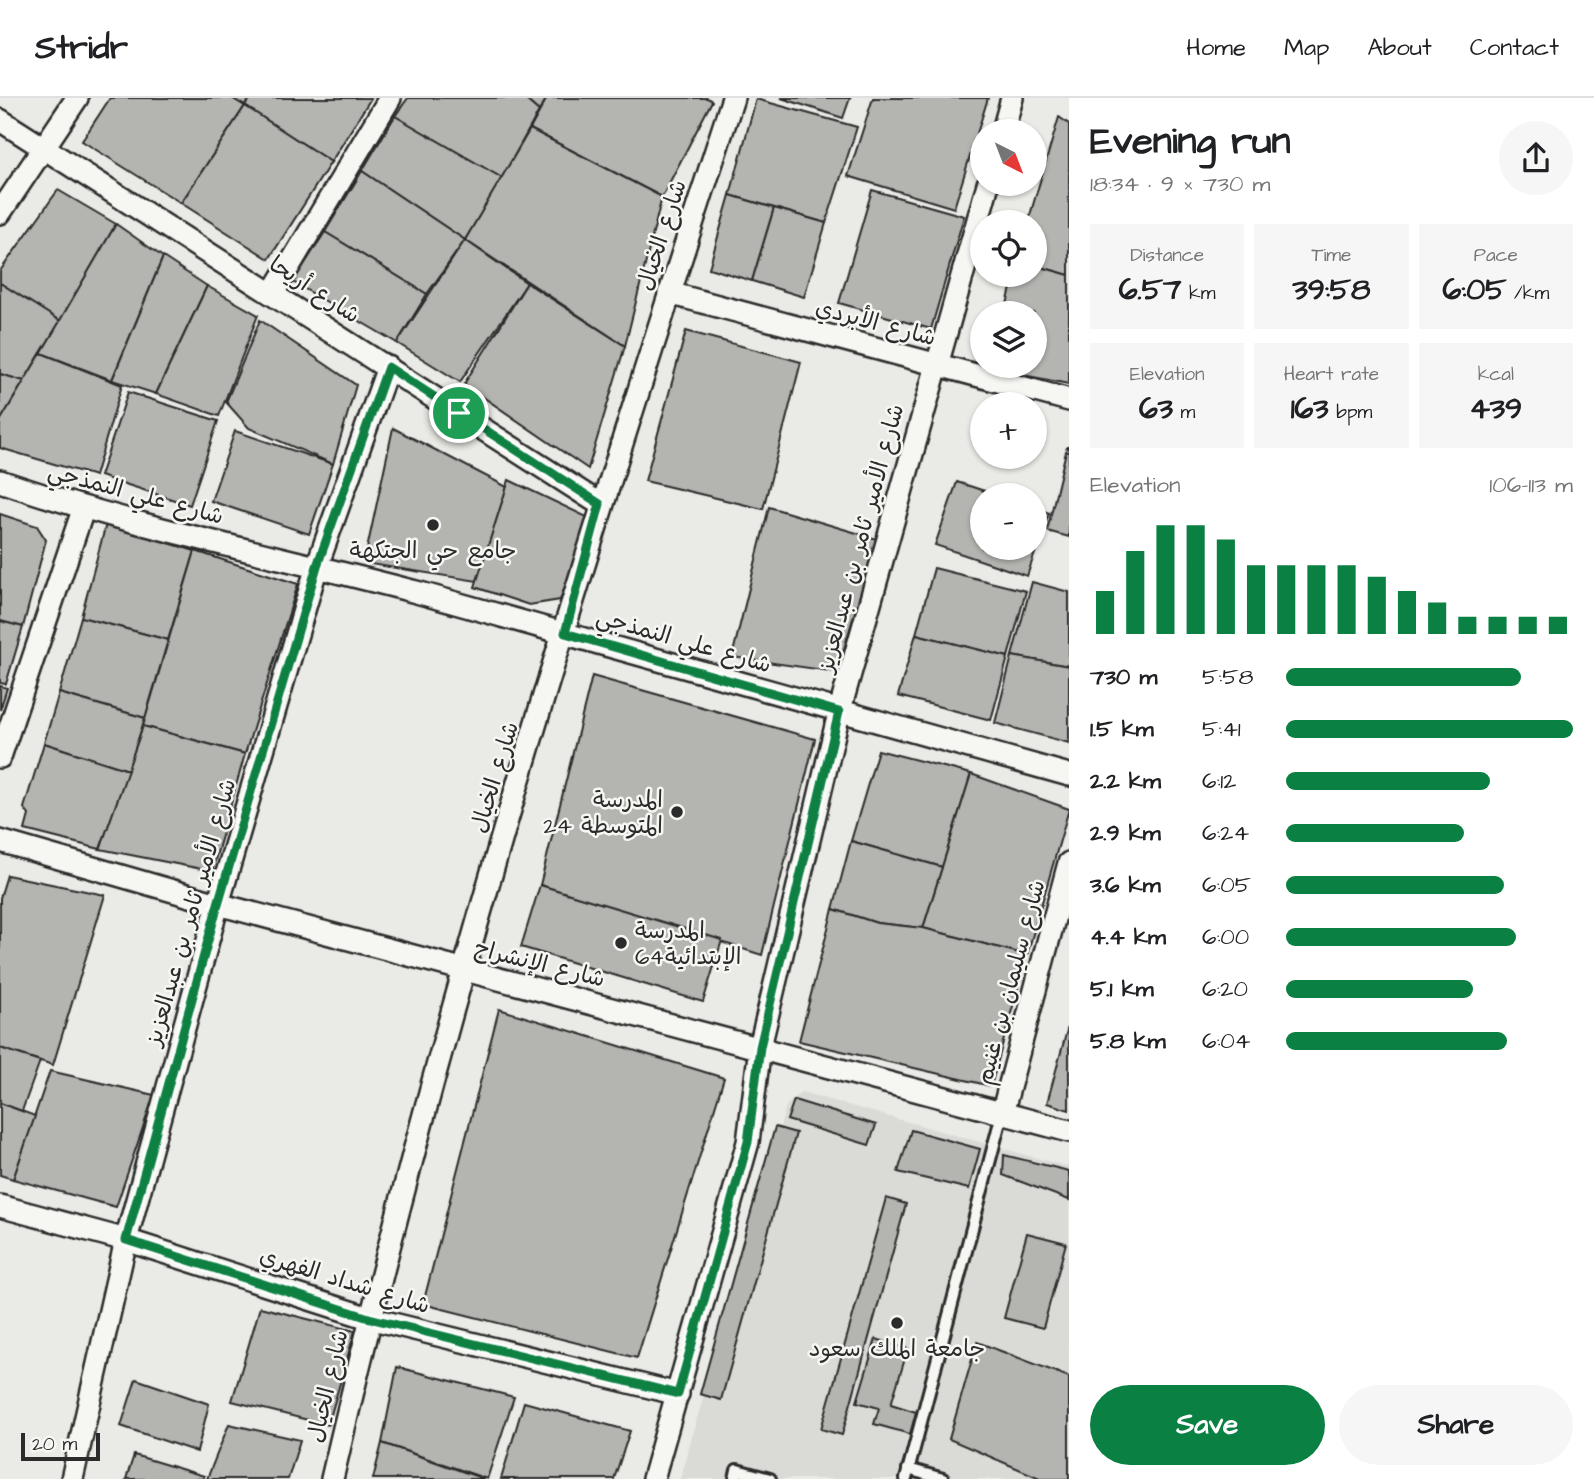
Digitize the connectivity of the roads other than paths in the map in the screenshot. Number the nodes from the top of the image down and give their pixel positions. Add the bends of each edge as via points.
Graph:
1 (77, 98) edge
2 (390, 98) edge
3 (733, 98) edge
4 (1012, 98) edge
5 (1006, 119) edge
6 (0, 120) edge
7 (43, 149) junction
8 (985, 196) edge
9 (0, 213) edge
10 (273, 293) junction
11 (669, 293) junction
12 (935, 366) junction
13 (388, 367) junction
14 (1069, 400) edge
15 (0, 481) edge
16 (600, 504) junction
17 (83, 510) junction
18 (317, 566) junction
19 (565, 633) junction
20 (839, 712) junction
21 (0, 757) edge
22 (1069, 775) edge
23 (0, 841) edge
24 (1069, 863) edge
25 (218, 904) junction
26 (463, 970) junction
27 (760, 1047) junction
28 (1002, 1114) junction
29 (1069, 1131) edge
30 (0, 1206) edge
31 (126, 1240) junction
32 (369, 1318) junction
33 (678, 1394) junction
34 (907, 1474) edge
35 (72, 1479) edge
36 (332, 1479) edge
37 (653, 1479) edge
38 (735, 1479) edge
39 (770, 1479) edge
40 (943, 1479) edge

1 - 7 street
2 - 10 street
3 - 11 street, شارع الخيال
4 - 5 street
6 - 7 street, شارع أريحا
7 - 9 street
7 - 10 street, شارع أريحا
8 - 12 street, شارع الأمير ثامر بن عبدالعزيز
10 - 13 street, شارع أريحا
11 - 12 street, شارع الأبردي
11 - 16 street, شارع الخيال
12 - 14 street, شارع الأبردي
12 - 20 street, شارع الأمير ثامر بن عبدالعزيز
13 - 16 street, شارع أريحا
13 - 18 street, شارع الأمير ثامر بن عبدالعزيز
15 - 17 street, شارع علي النمذجي
16 - 19 street, شارع الخيال
17 - 18 street, شارع علي النمذجي
17 - 21 street
18 - 19 street, شارع علي النمذجي
18 - 25 street, شارع الأمير ثامر بن عبدالعزيز
19 - 20 street, شارع علي النمذجي
19 - 26 street, شارع الخيال
20 - 22 street, شارع علي النمذجي
20 - 27 street, شارع الأمير ثامر بن عبدالعزيز
23 - 25 street, شارع الإنشراح
24 - 28 street, شارع سليمان بن غنيم
25 - 26 street, شارع الإنشراح
25 - 31 street, شارع الأمير ثامر بن عبدالعزيز
26 - 27 street, شارع الإنشراح
26 - 32 street, شارع الخيال
27 - 28 street, شارع الإنشراح
27 - 33 street, شارع الأمير ثامر بن عبدالعزيز via 748,1142
28 - 29 street, شارع الإنشراح
28 - 34 lane
30 - 31 street, شارع شداد الفهري
31 - 32 street, شارع شداد الفهري
31 - 35 street, شارع الأمير ثامر بن عبدالعزيز
32 - 33 street, شارع شداد الفهري
32 - 36 street, شارع الخيال
33 - 37 street, شارع الأمير ثامر بن عبدالعزيز
34 - 40 lane
38 - 39 lane via 737,1470

